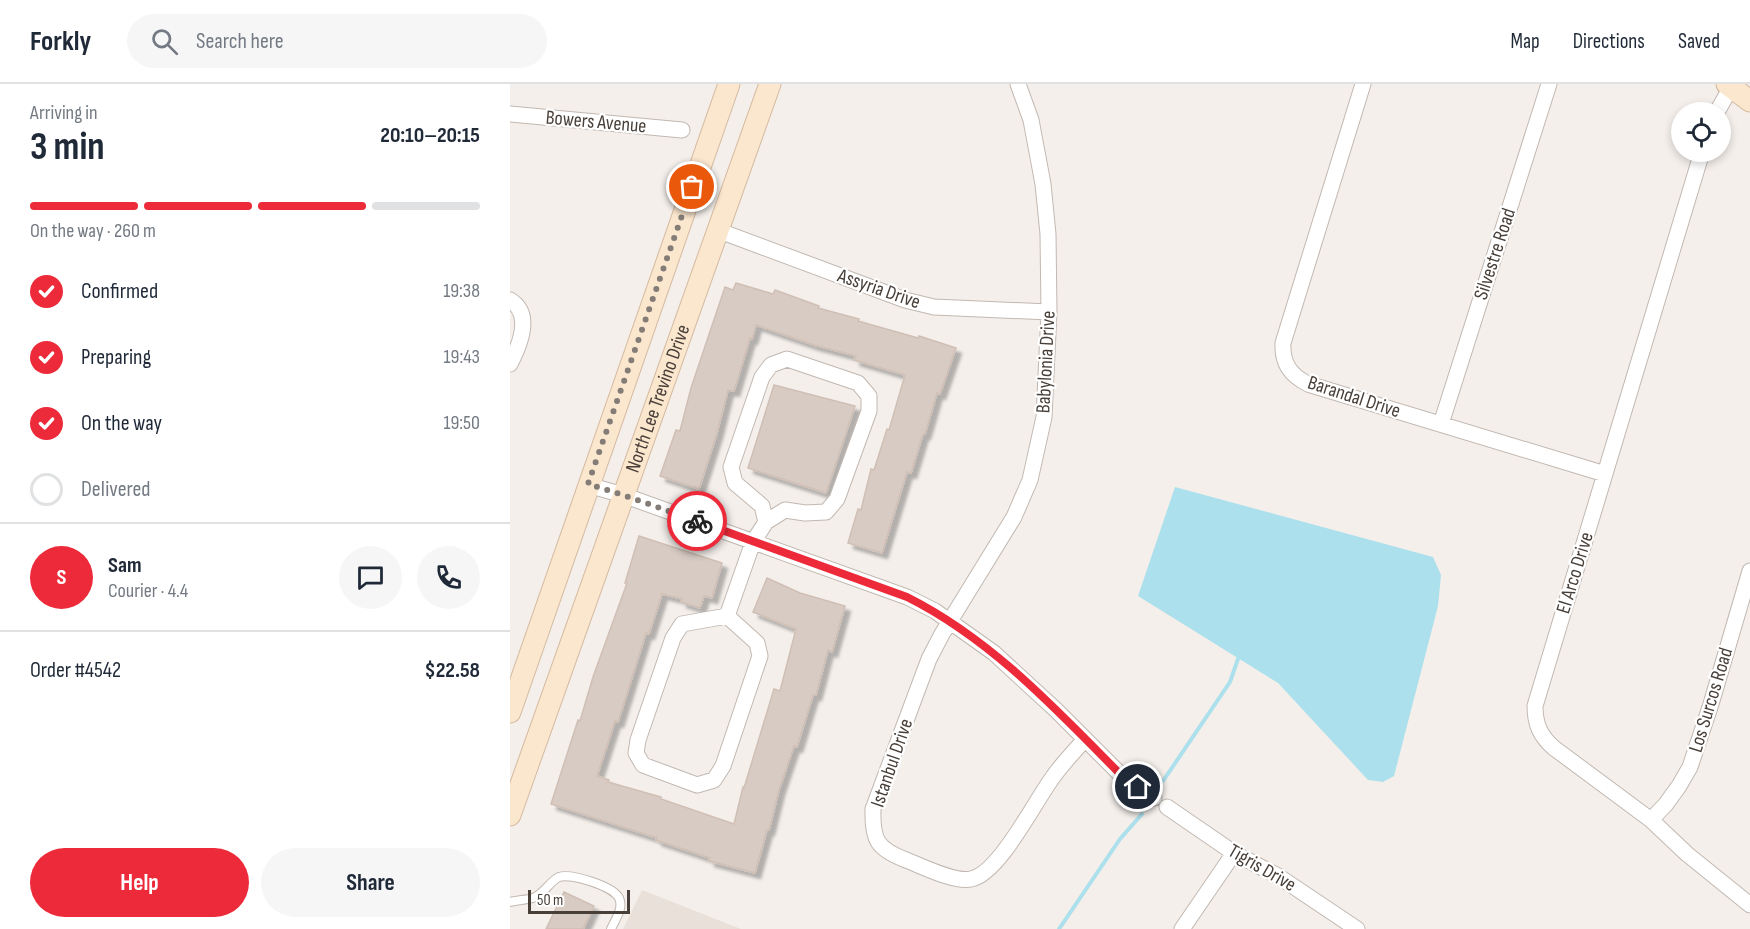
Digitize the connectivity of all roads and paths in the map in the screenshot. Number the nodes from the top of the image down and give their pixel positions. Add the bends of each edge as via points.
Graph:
1 (729, 84) edge
2 (770, 84) edge
3 (1018, 84) edge
4 (1363, 84) edge
5 (1549, 84) edge
6 (1729, 86) edge
7 (1750, 101) edge
8 (1722, 102) edge
9 (510, 114) edge
10 (682, 130) dead end
11 (1699, 162) edge
12 (717, 230) junction
13 (510, 300) edge
14 (1049, 312) junction
15 (510, 364) edge
16 (1441, 424) junction
17 (1605, 474) junction
18 (588, 484) junction
19 (623, 495) junction
20 (766, 522) junction
21 (753, 542) junction
22 (1750, 571) edge
23 (727, 616) junction
24 (950, 621) junction
25 (510, 712) edge
26 (1085, 739) junction
27 (1154, 798) dead end
28 (1167, 807) dead end
29 (510, 815) edge
30 (1651, 820) junction
31 (1234, 853) junction
32 (510, 902) edge
33 (1750, 905) edge
34 (611, 929) edge
35 (1182, 929) edge
36 (1357, 929) edge

1 - 18 main road, North Lee Trevino Drive
2 - 12 main road, North Lee Trevino Drive
3 - 14 street, Babylonia Drive via 1043,184
4 - 16 street, Barandal Drive via 1283,343 1283,354 1290,371 1308,384
5 - 16 street, Silvestre Road
6 - 7 main road
6 - 8 street
9 - 10 street, Bowers Avenue
11 - 17 street, El Arco Drive
12 - 14 street, Assyria Drive via 905,300 934,307
12 - 19 main road, North Lee Trevino Drive
13 - 15 street via 518,305 523,316 523,330
14 - 24 street, Babylonia Drive via 1044,417 1030,480 1014,517
16 - 17 street, Barandal Drive
17 - 30 street, El Arco Drive via 1535,706 1535,718 1545,740
18 - 19 street
18 - 25 main road, North Lee Trevino Drive
19 - 21 street
19 - 29 main road, North Lee Trevino Drive
20 - 20 street via 785,510 826,512 837,499 869,411 869,396 858,384 787,359 771,365 762,378 731,466 735,483 762,506
20 - 21 street
21 - 23 street
21 - 24 street via 907,597
22 - 30 street, Los Surcos Road via 1690,767
23 - 23 street via 682,624 673,638 638,740 636,753 643,765 697,786 714,780 723,766 760,656 757,643
24 - 26 street via 994,653
24 - 26 street, Istanbul Drive via 929,659 873,809 872,827 883,850 957,879 972,879 992,867 1053,776
26 - 27 street via 1121,775
28 - 31 street, Tigris Drive
30 - 33 street, El Arco Drive
31 - 35 street
31 - 36 street, Tigris Drive via 1278,876
32 - 34 lane via 534,898 557,878 570,875 610,889 619,898 621,909

